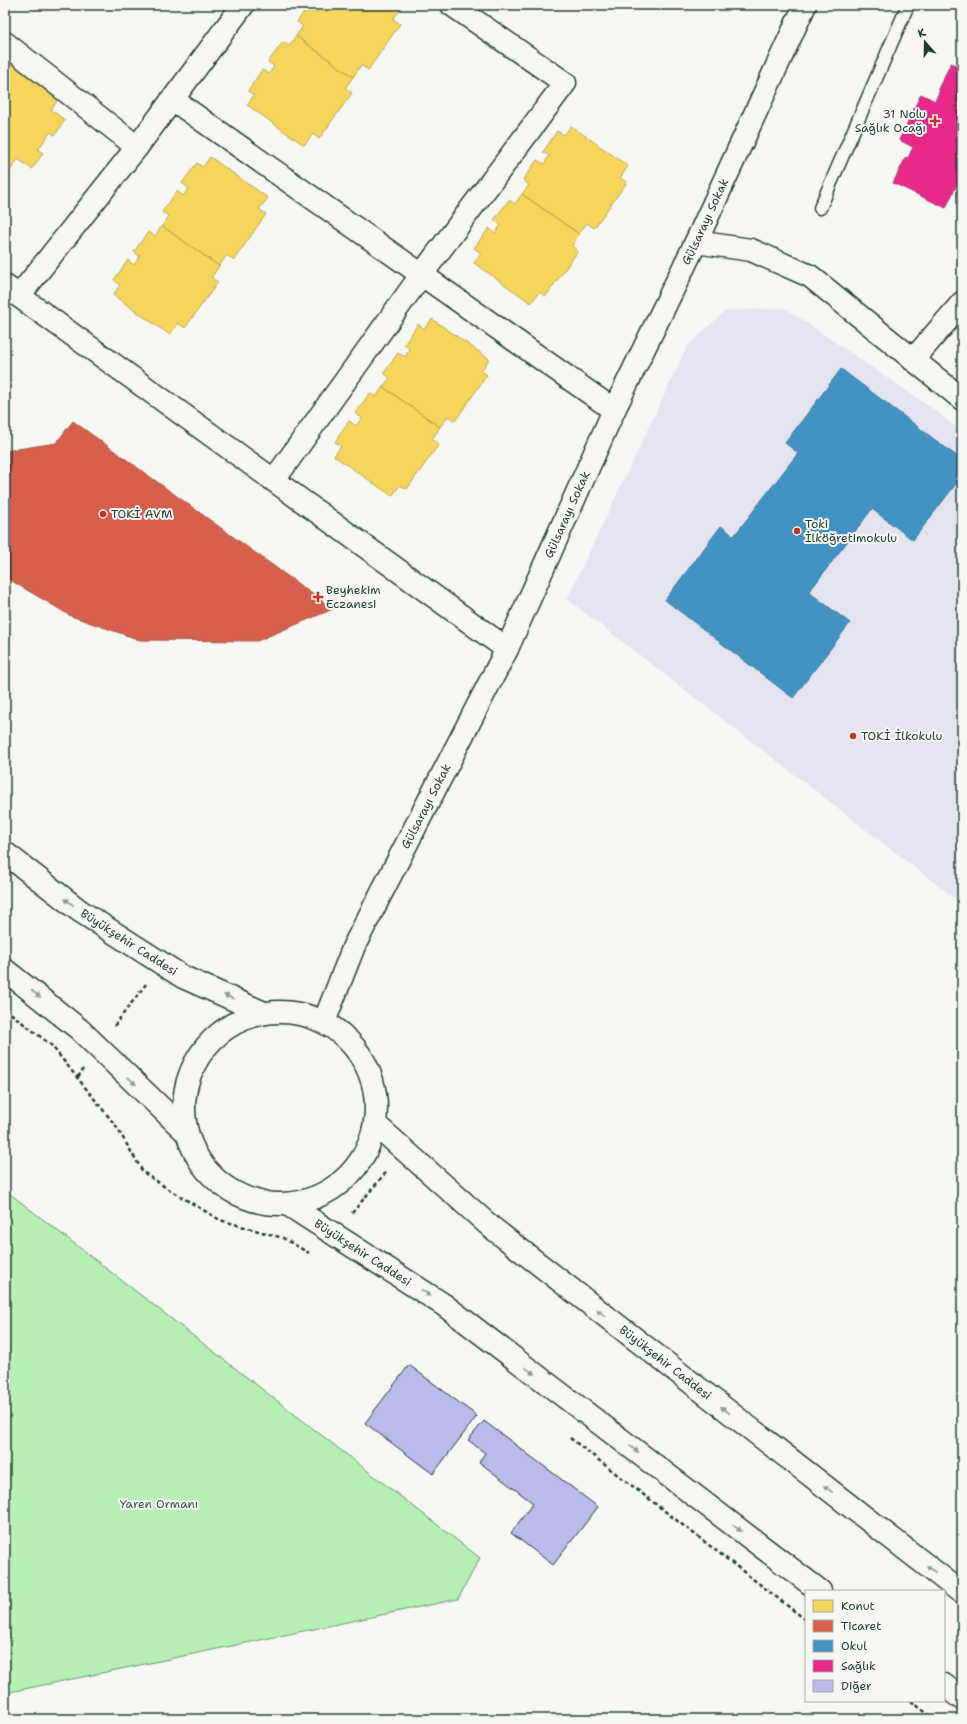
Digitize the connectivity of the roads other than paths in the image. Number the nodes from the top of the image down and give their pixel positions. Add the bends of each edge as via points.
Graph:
1 (243, 5) edge
2 (452, 5) edge
3 (805, 5) edge
4 (908, 5) edge
5 (5, 43) edge
6 (172, 99) junction
7 (137, 147) junction
8 (820, 208) dead end
9 (696, 242) junction
10 (422, 274) junction
11 (12, 291) edge
12 (962, 303) edge
13 (913, 360) junction
14 (962, 399) edge
15 (614, 410) junction
16 (274, 480) junction
17 (507, 649) junction
18 (5, 853) edge
19 (5, 970) edge
20 (264, 1013) junction
21 (324, 1022) junction
22 (376, 1124) junction
23 (186, 1133) junction
24 (287, 1204) junction
25 (819, 1590) edge
26 (962, 1593) edge
27 (945, 1686) edge
28 (962, 1699) edge

1 - 6 street
2 - 10 street via 565,83
3 - 9 street, Gülsarayı Sokak
4 - 8 lane
5 - 7 street
6 - 7 street
6 - 10 street
7 - 11 street
9 - 13 street via 751,250 810,276
9 - 15 street, Gülsarayı Sokak
10 - 15 street
10 - 16 street
11 - 16 street
12 - 13 street
13 - 14 street
15 - 17 street, Gülsarayı Sokak
16 - 17 street
17 - 21 street, Gülsarayı Sokak via 354,946
20 -> 18 street, Büyükşehir Caddesi via 183,977 80,911
19 -> 23 street via 80,1029
20 - 21 street via 295,1013
20 - 23 street via 235,1023 211,1041 192,1068 184,1100
21 - 22 street via 349,1040 367,1065 376,1094
22 - 24 street via 366,1153 347,1178 319,1196
26 -> 22 street, Büyükşehir Caddesi via 496,1232
23 - 24 street via 201,1163 224,1187 254,1201
24 -> 25 street, Büyükşehir Caddesi via 444,1305
27 - 28 street

